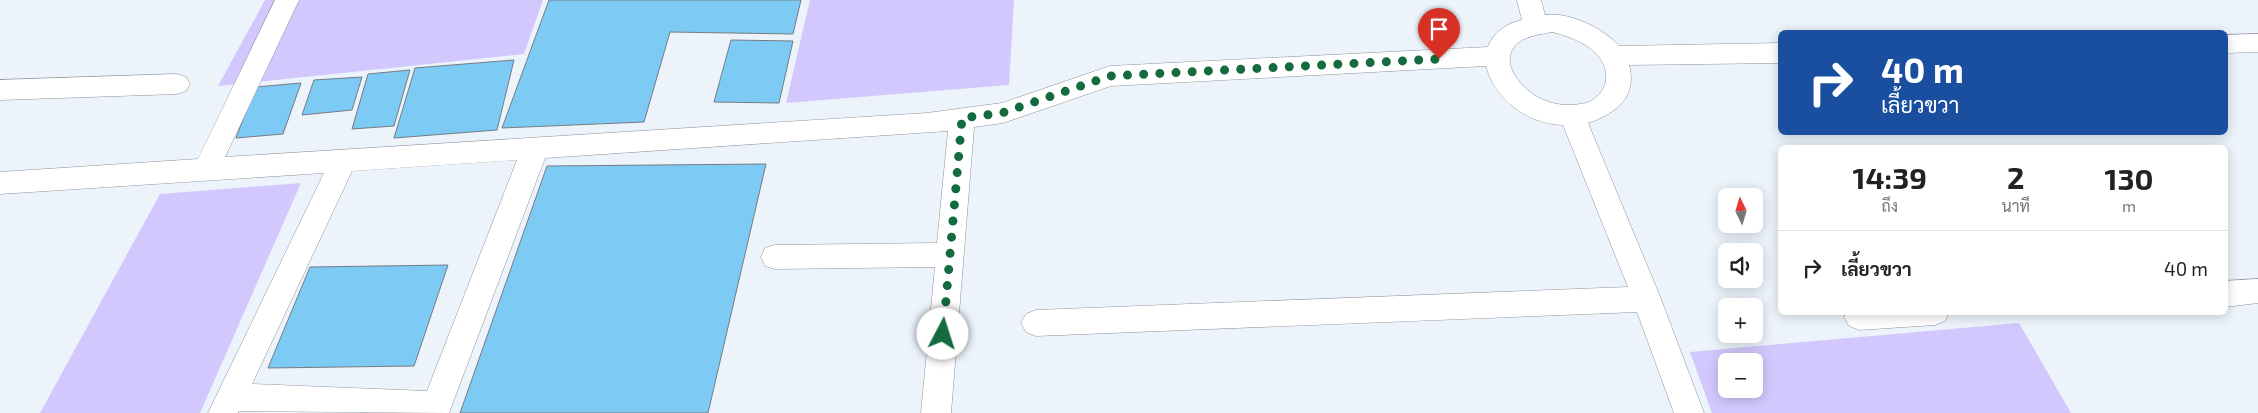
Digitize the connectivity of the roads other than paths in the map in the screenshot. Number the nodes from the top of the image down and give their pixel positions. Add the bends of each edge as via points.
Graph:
1 (287, 0) edge
2 (1529, 0) edge
3 (1535, 24) junction
4 (2258, 43) edge
5 (2228, 44) edge
6 (1778, 53) edge
7 (1497, 56) junction
8 (1613, 56) junction
9 (177, 84) dead end
10 (0, 90) edge
11 (1572, 116) junction
12 (962, 118) junction
13 (535, 149) junction
14 (343, 161) junction
15 (206, 170) junction
16 (0, 183) edge
17 (950, 255) junction
18 (774, 257) dead end
19 (2258, 291) edge
20 (2228, 294) edge
21 (1647, 299) junction
22 (1898, 315) edge
23 (1860, 318) dead end
24 (1036, 323) dead end
25 (227, 405) edge
26 (435, 409) edge
27 (936, 413) edge
28 (1689, 413) edge

1 - 15 street
2 - 3 street
3 - 7 street via 1509,35
3 - 8 street via 1570,27 1602,44
4 - 5 street
6 - 8 street
7 - 11 street via 1504,85 1517,97 1533,108
7 - 12 street via 1110,76 1002,113
8 - 11 street via 1620,83 1614,96 1590,113
9 - 10 street
11 - 21 street
12 - 13 street
12 - 17 street
13 - 14 street
13 - 26 street
14 - 15 street
14 - 25 street
15 - 16 street
17 - 18 street
17 - 27 street
19 - 20 street
21 - 24 street
21 - 28 street
22 - 23 street
25 - 26 street

